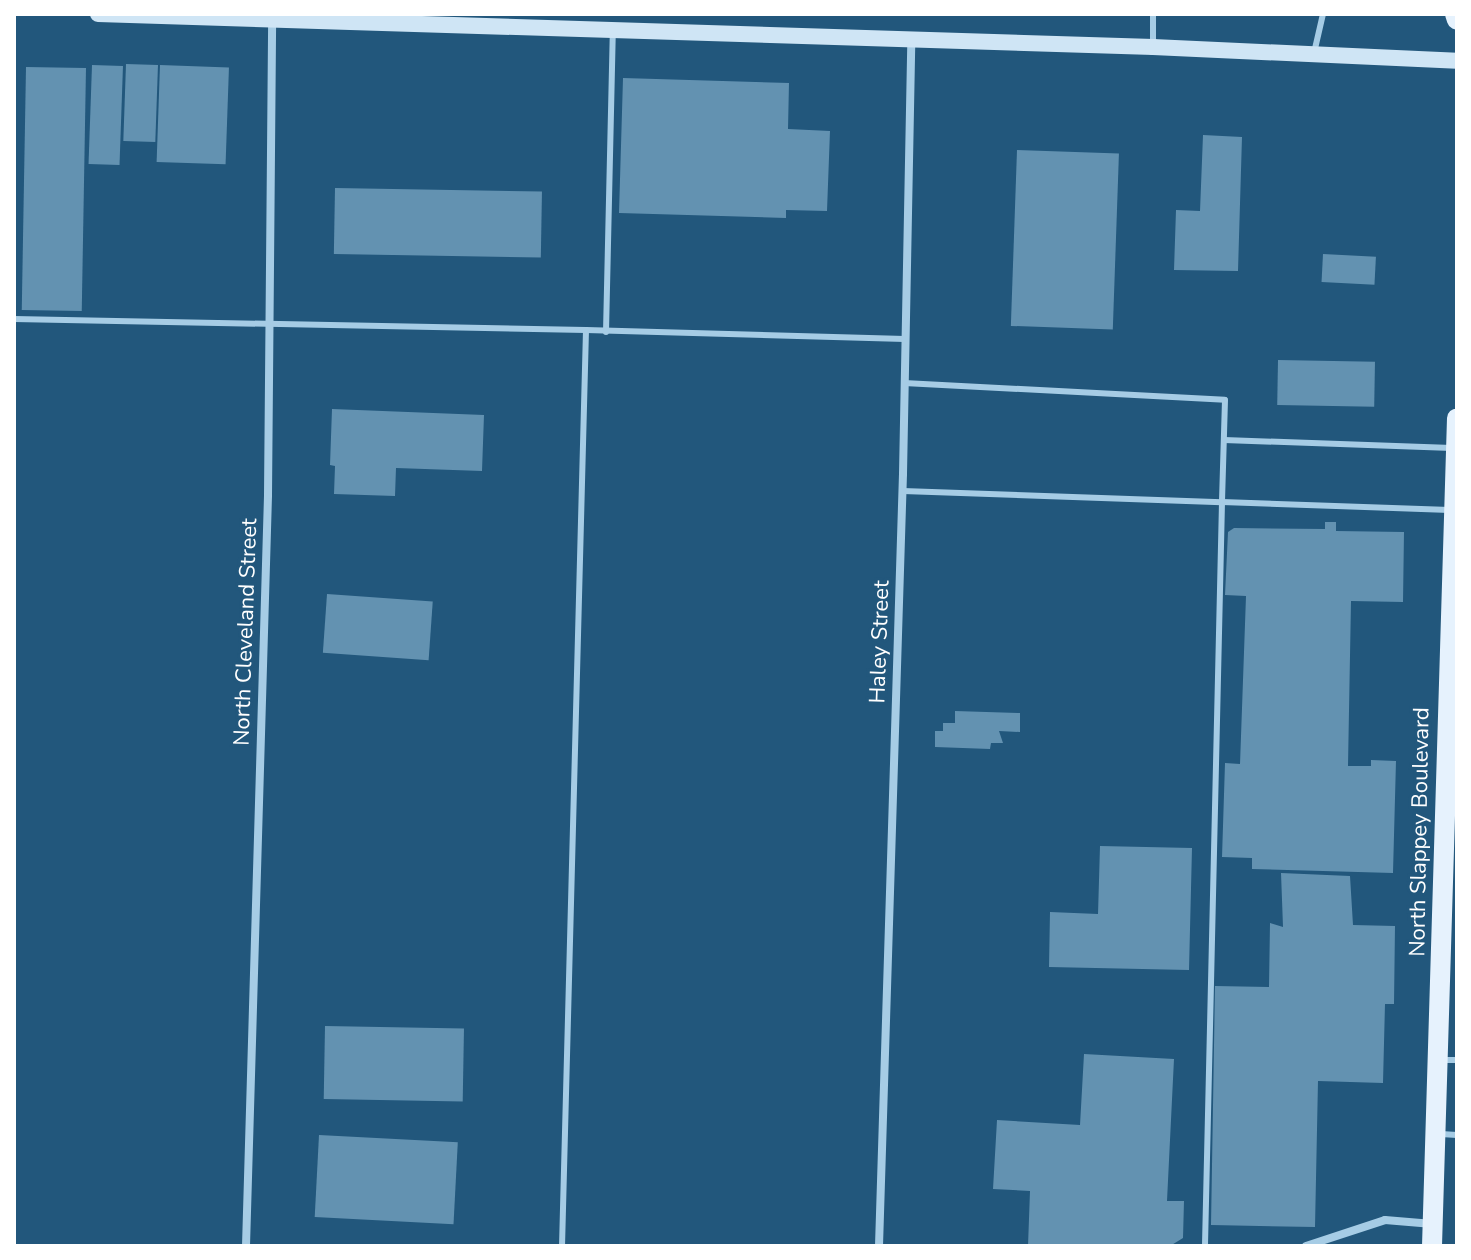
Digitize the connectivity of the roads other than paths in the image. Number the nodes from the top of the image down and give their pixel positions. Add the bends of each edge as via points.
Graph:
1 (98, 14) edge
2 (1153, 14) edge
3 (1323, 14) edge
4 (1455, 14) edge
5 (385, 18) edge
6 (272, 19) junction
7 (1457, 20) edge
8 (613, 30) junction
9 (911, 39) junction
10 (1153, 47) junction
11 (1314, 54) junction
12 (1457, 61) edge
13 (14, 319) edge
14 (270, 325) junction
15 (586, 330) junction
16 (606, 332) junction
17 (905, 339) junction
18 (904, 383) junction
19 (1457, 418) edge
20 (1224, 440) junction
21 (1456, 448) edge
22 (903, 491) junction
23 (1222, 502) junction
24 (1454, 510) junction
25 (1454, 600) edge
26 (1451, 859) edge
27 (1449, 931) edge
28 (1448, 1060) edge
29 (1447, 1134) edge
30 (1433, 1224) junction
31 (246, 1246) edge
32 (562, 1246) edge
33 (879, 1246) edge
34 (1205, 1246) edge
35 (1306, 1246) edge
36 (1432, 1246) edge

1 - 6 main road
2 - 10 lane
3 - 11 lane
4 - 7 main road
5 - 6 main road
5 - 8 main road
6 - 14 street, North Cleveland Street
8 - 9 main road
8 - 16 lane
9 - 10 main road
9 - 17 street, Haley Street
10 - 11 main road
11 - 12 main road
13 - 14 lane
14 - 15 lane
14 - 31 street, North Cleveland Street
15 - 16 lane
15 - 32 lane
16 - 17 lane
17 - 18 street, Haley Street
18 - 20 lane via 1225,400
18 - 22 street, Haley Street
19 - 21 main road, North Slappey Boulevard
20 - 21 lane
20 - 23 lane
21 - 24 main road, North Slappey Boulevard
22 - 23 lane
22 - 33 street, Haley Street
23 - 24 lane
23 - 34 lane
24 - 25 main road, North Slappey Boulevard
25 - 26 main road, North Slappey Boulevard
26 - 27 main road, North Slappey Boulevard
27 - 28 main road, North Slappey Boulevard
28 - 29 main road, North Slappey Boulevard
29 - 30 main road, North Slappey Boulevard
30 - 35 street via 1385,1220
30 - 36 main road, North Slappey Boulevard

